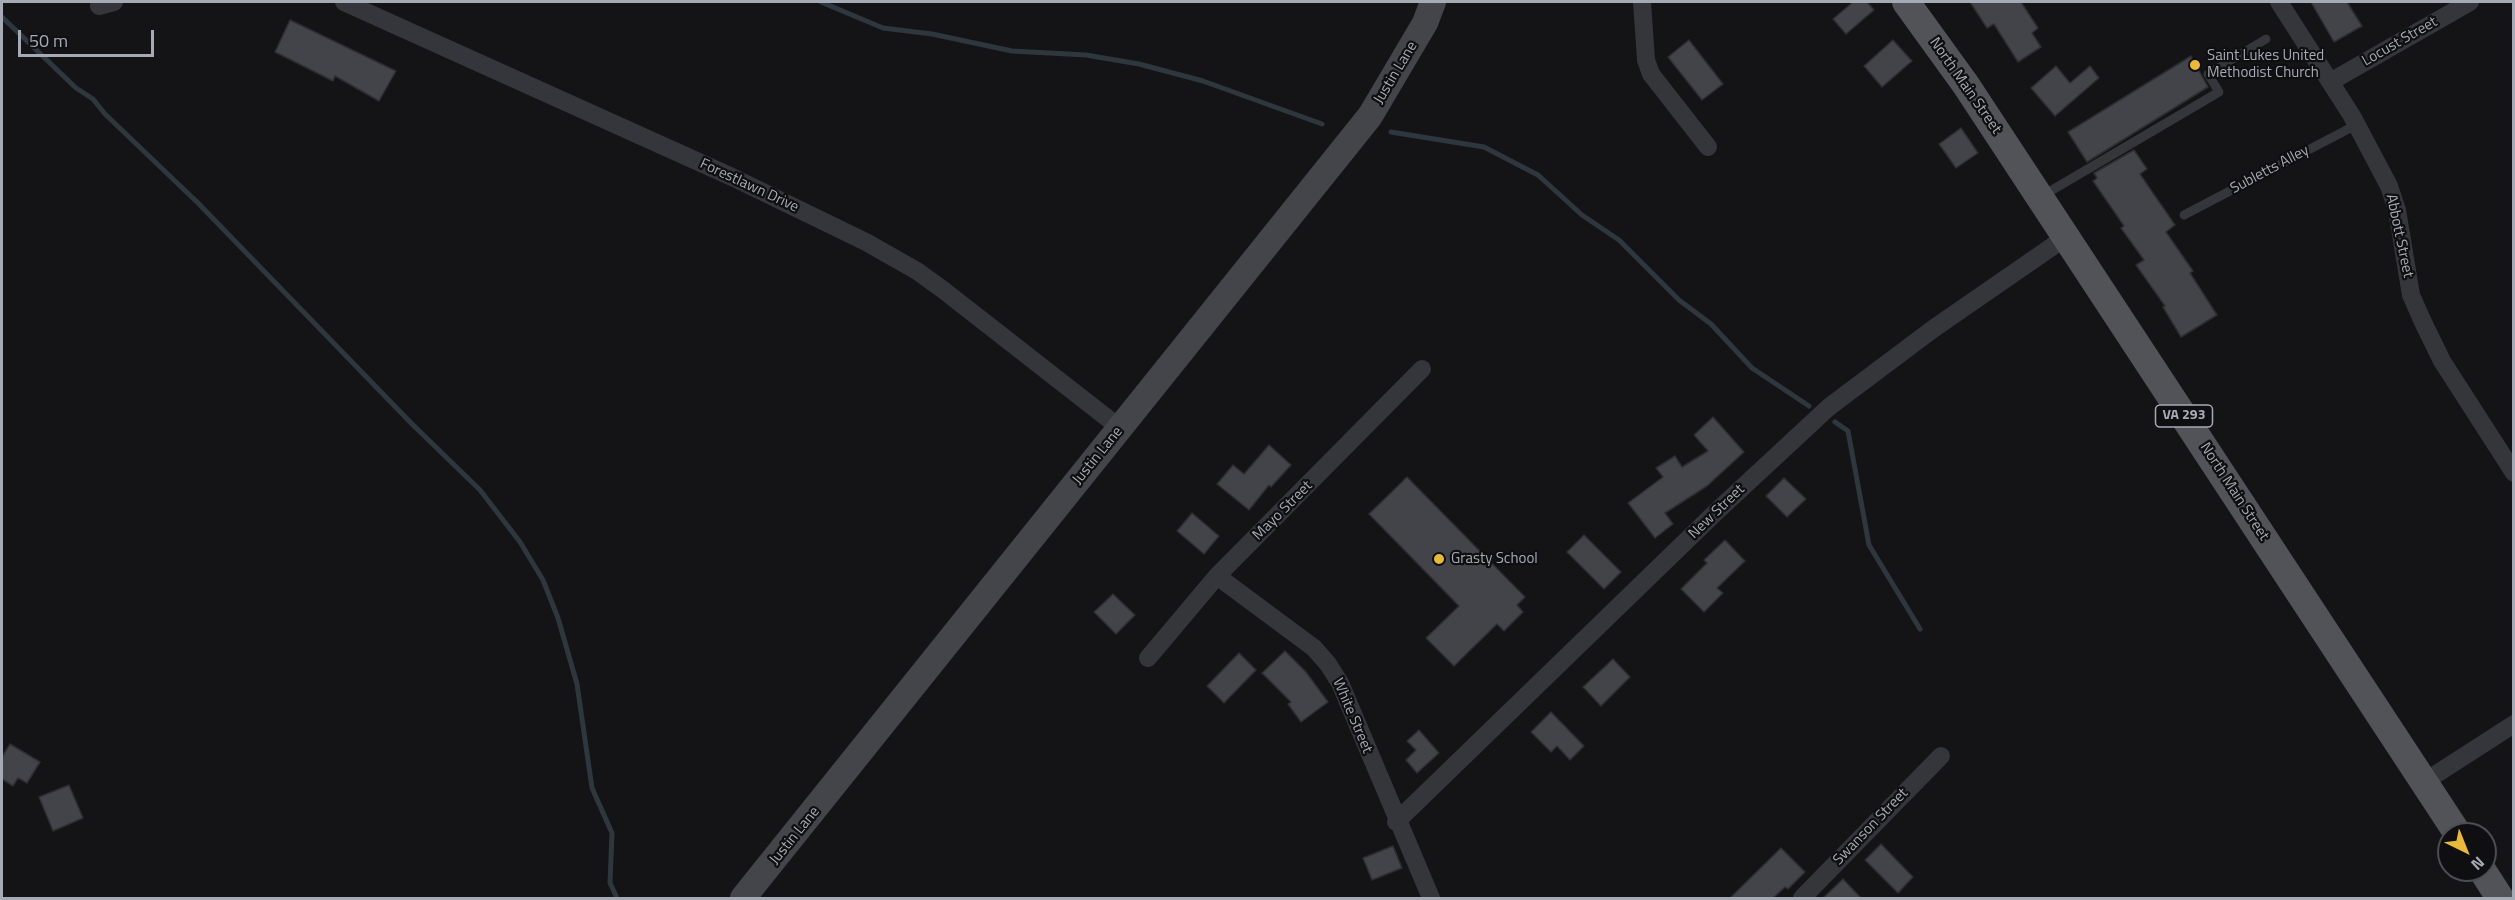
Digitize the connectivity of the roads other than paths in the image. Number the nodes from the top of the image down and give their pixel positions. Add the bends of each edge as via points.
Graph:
1 (344, 2) edge
2 (1433, 2) edge
3 (1642, 2) edge
4 (1906, 2) edge
5 (2279, 2) edge
6 (2470, 2) edge
7 (2266, 39) dead end
8 (2330, 82) junction
9 (2356, 125) junction
10 (1708, 147) dead end
11 (2040, 197) junction
12 (2184, 215) dead end
13 (2066, 237) junction
14 (1422, 369) dead end
15 (1120, 428) junction
16 (2514, 473) edge
17 (1217, 576) junction
18 (1148, 658) dead end
19 (2514, 724) edge
20 (1941, 756) dead end
21 (2424, 782) junction
22 (1396, 822) junction
23 (2450, 822) edge
24 (2490, 882) edge
25 (743, 898) edge
26 (1431, 898) edge
27 (1802, 898) edge
28 (2500, 898) edge

1 - 15 street, Forestlawn Drive via 732,177 866,242 942,289
2 - 15 main road, Justin Lane via 1414,43 1370,116
3 - 10 street via 1646,60 1651,74
4 - 11 main road, North Main Street / VA 293
5 - 8 street, Abbott Street
6 - 8 street, Locust Street
7 - 11 lane via 2208,74 2219,92
8 - 9 street, Abbott Street
9 - 12 lane, Subletts Alley
9 - 16 street, Abbott Street via 2389,186 2421,320 2442,361
11 - 13 main road, North Main Street / VA 293
13 - 21 main road, North Main Street / VA 293
13 - 22 street, New Street via 1933,328 1829,407
14 - 17 street, Mayo Street
15 - 25 main road, Justin Lane
17 - 18 street, Mayo Street
17 - 22 street, White Street via 1314,648 1328,664 1340,683
19 - 21 street
20 - 27 street, Swanson Street
21 - 23 main road, North Main Street / VA 293
22 - 26 street, White Street
24 - 28 main road

